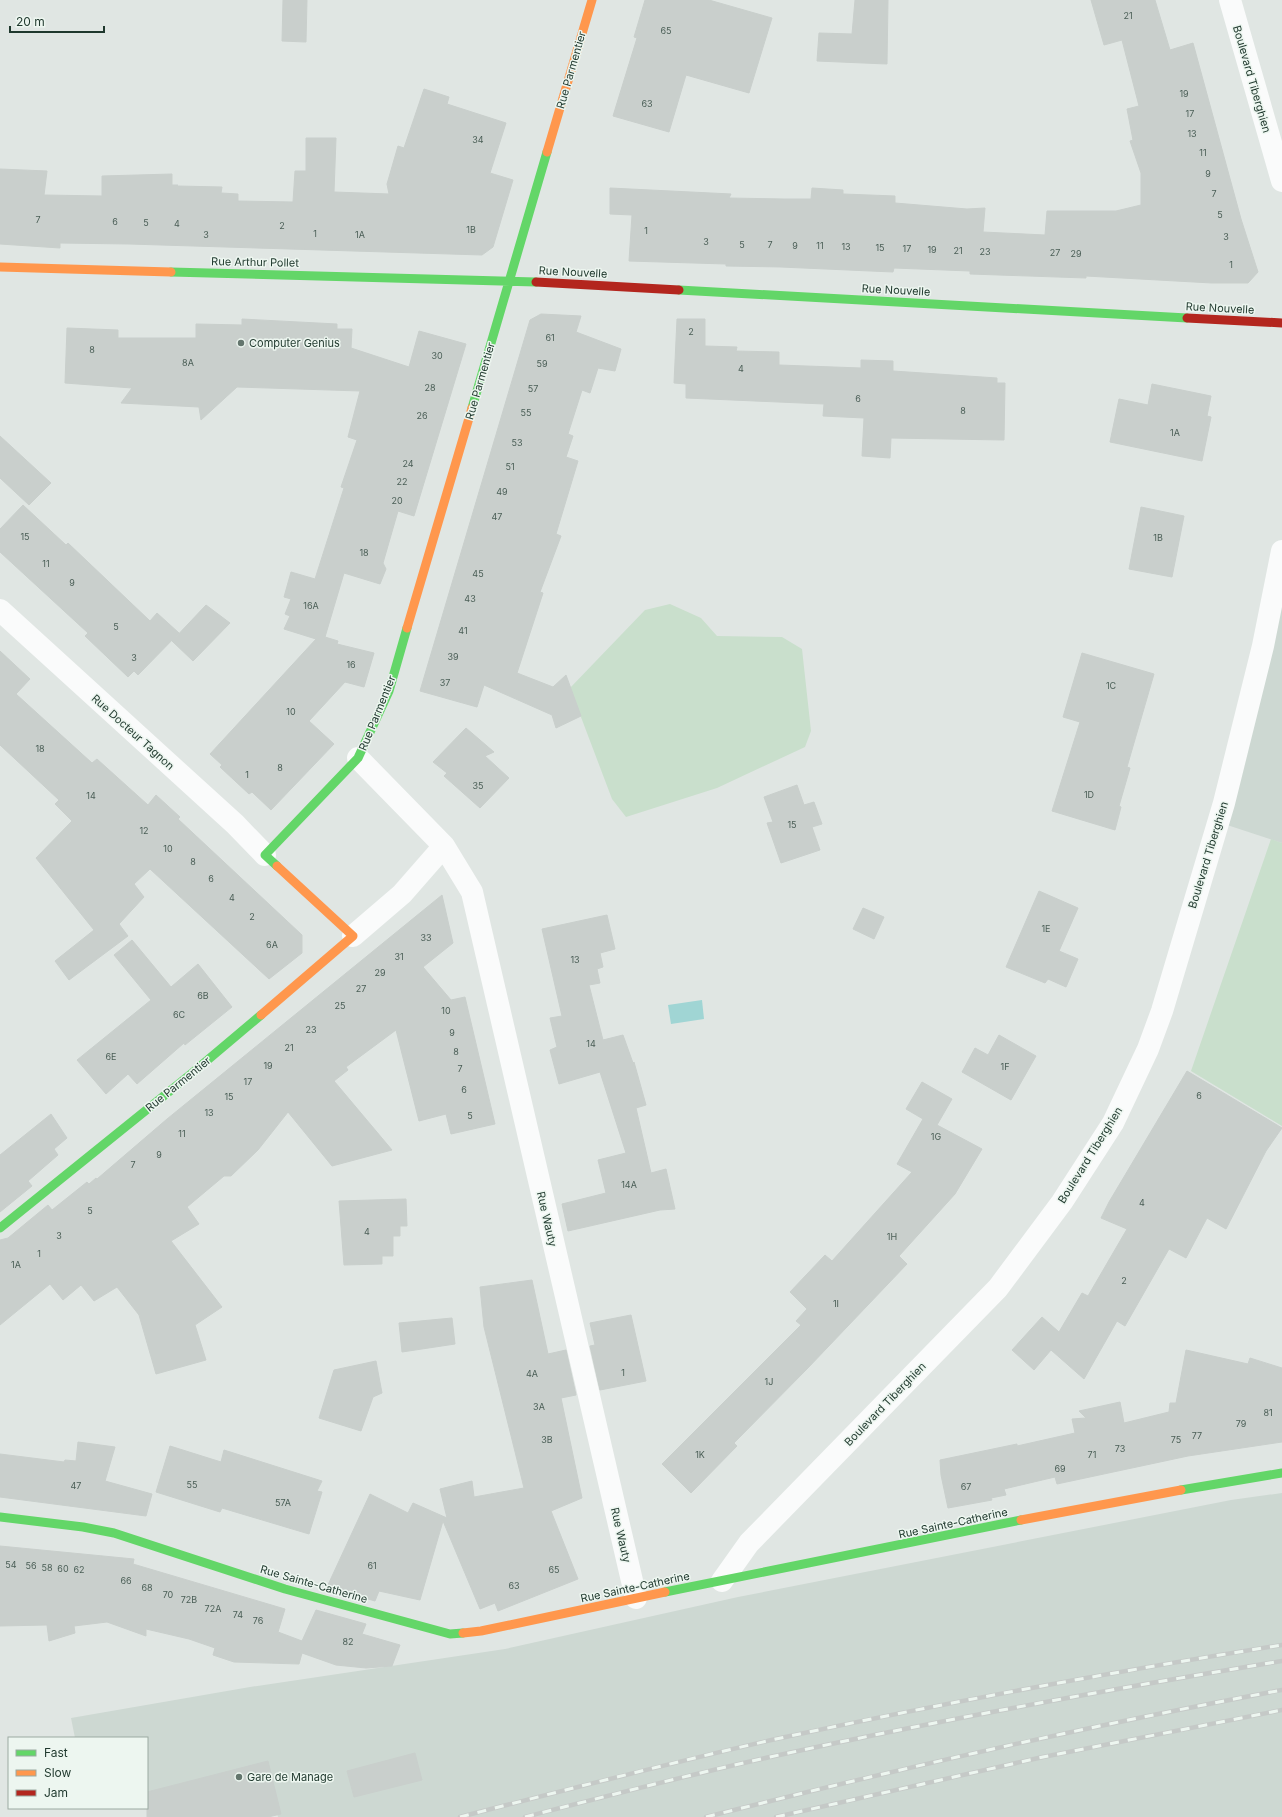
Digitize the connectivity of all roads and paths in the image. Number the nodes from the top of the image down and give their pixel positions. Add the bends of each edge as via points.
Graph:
1 (592, 0) edge
2 (1230, 0) edge
3 (1282, 181) edge
4 (0, 268) edge
5 (509, 281) junction
6 (1282, 323) edge
7 (1282, 551) edge
8 (0, 610) edge
9 (358, 758) junction
10 (444, 846) junction
11 (265, 855) junction
12 (353, 936) junction
13 (0, 1228) edge
14 (1282, 1473) edge
15 (0, 1517) edge
16 (722, 1581) junction
17 (636, 1598) junction

1 - 5 street, Rue Parmentier
2 - 3 street, Boulevard Tiberghien
4 - 5 street, Rue Arthur Pollet
5 - 6 street, Rue Nouvelle
5 - 9 street, Rue Parmentier via 389,690
7 - 16 street, Boulevard Tiberghien via 1263,646 1224,803 1162,1010 1148,1049 1113,1123 1062,1202 998,1288 749,1543
8 - 11 street, Rue Docteur Tagnon via 235,824
9 - 10 street, Rue Parmentier
9 - 11 street, Rue Parmentier
10 - 12 street, Rue Parmentier via 402,894
10 - 17 street, Rue Wauty via 472,892
11 - 12 street
12 - 13 street, Rue Parmentier via 191,1074
14 - 16 street, Rue Sainte-Catherine via 1136,1497
15 - 17 street, Rue Sainte-Catherine via 83,1527 114,1534 285,1589 450,1634 481,1632
16 - 17 street, Rue Sainte-Catherine

